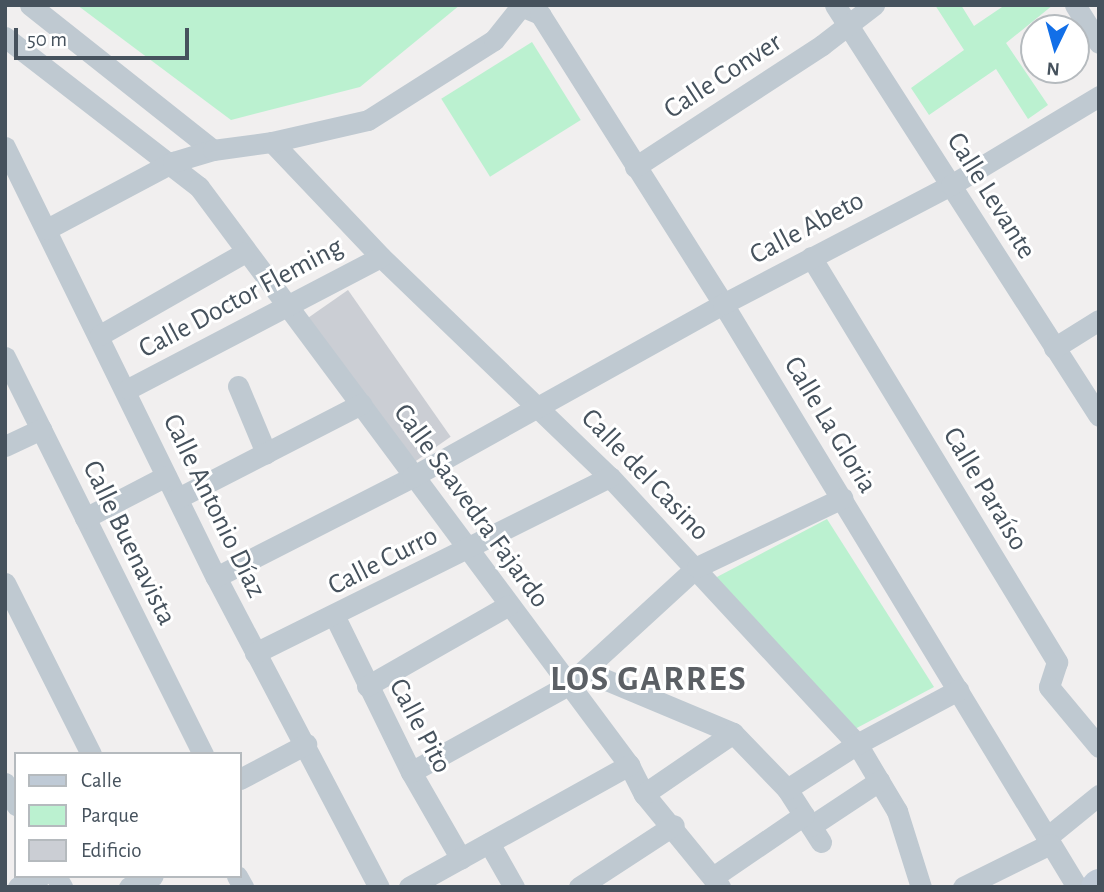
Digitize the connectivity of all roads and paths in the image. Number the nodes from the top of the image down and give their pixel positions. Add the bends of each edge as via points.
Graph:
1 (30, 5) edge
2 (874, 5) edge
3 (1075, 5) edge
4 (534, 8) edge
5 (841, 14) edge
6 (5, 37) edge
7 (1099, 43) edge
8 (1099, 96) edge
9 (272, 142) junction
10 (5, 147) edge
11 (212, 150) junction
12 (173, 162) junction
13 (635, 167) junction
14 (951, 186) junction
15 (47, 229) junction
16 (244, 253) junction
17 (381, 257) junction
18 (811, 257) junction
19 (723, 304) junction
20 (285, 308) junction
21 (1099, 320) edge
22 (100, 335) junction
23 (1054, 348) junction
24 (5, 357) edge
25 (238, 386) dead end
26 (128, 389) junction
27 (361, 404) junction
28 (539, 407) junction
29 (1099, 416) edge
30 (41, 429) junction
31 (5, 446) edge
32 (266, 453) junction
33 (166, 476) junction
34 (412, 477) junction
35 (610, 477) junction
36 (178, 498) junction
37 (842, 498) junction
38 (85, 518) junction
39 (467, 549) junction
40 (697, 568) junction
41 (216, 577) junction
42 (5, 583) edge
43 (509, 605) junction
44 (335, 617) junction
45 (255, 653) junction
46 (577, 678) junction
47 (367, 687) junction
48 (958, 690) junction
49 (733, 733) junction
50 (306, 744) junction
51 (857, 744) junction
52 (1099, 747) edge
53 (90, 752) edge
54 (202, 752) edge
55 (629, 765) junction
56 (411, 772) junction
57 (242, 778) edge
58 (879, 781) junction
59 (5, 783) edge
60 (787, 789) junction
61 (645, 794) junction
62 (1099, 795) edge
63 (14, 801) edge
64 (674, 825) junction
65 (812, 827) junction
66 (1048, 841) junction
67 (489, 843) junction
68 (461, 859) junction
69 (37, 878) edge
70 (149, 878) edge
71 (717, 882) edge
72 (18, 887) edge
73 (129, 887) edge
74 (379, 887) edge
75 (409, 887) edge
76 (514, 887) edge
77 (579, 887) edge
78 (921, 887) edge
79 (963, 887) edge
80 (1077, 887) edge

1 - 11 street
2 - 5 street, Calle Conver
3 - 7 street
4 - 9 street via 494,40 368,120
4 - 13 street, Calle La Gloria
5 - 13 street, Calle Conver via 822,45
5 - 14 street, Calle Levante
6 - 12 street, Calle Saavedra Fajardo
8 - 14 street, Calle Abeto
9 - 11 street
9 - 17 street, Calle del Casino
10 - 15 street, Calle Antonio Díaz
11 - 12 street
12 - 15 street
12 - 16 street, Calle Saavedra Fajardo via 199,187
13 - 19 street, Calle La Gloria
14 - 18 street, Calle Abeto
14 - 23 street, Calle Levante
15 - 22 street, Calle Antonio Díaz
16 - 20 street, Calle Saavedra Fajardo
16 - 22 street
17 - 20 street, Calle Doctor Fleming
17 - 28 street, Calle del Casino
18 - 19 street, Calle Abeto
18 - 52 street, Calle Paraíso via 1057,662 1049,687
19 - 28 street, Calle Abeto
19 - 37 street, Calle La Gloria
20 - 26 street, Calle Doctor Fleming
20 - 27 street, Calle Saavedra Fajardo
21 - 23 street
22 - 26 street, Calle Antonio Díaz
23 - 29 street, Calle Levante
24 - 30 street, Calle Buenavista
25 - 32 street
26 - 33 street, Calle Antonio Díaz
27 - 32 street
27 - 34 street, Calle Saavedra Fajardo
28 - 34 street, Calle Abeto
28 - 35 street, Calle del Casino
30 - 31 street
30 - 38 street, Calle Buenavista
32 - 36 street
33 - 36 street, Calle Antonio Díaz
33 - 38 street
34 - 39 street, Calle Saavedra Fajardo
34 - 41 street, Calle Abeto
35 - 39 street, Calle Curro
35 - 40 street, Calle del Casino
36 - 41 street, Calle Antonio Díaz
37 - 40 street
37 - 48 street, Calle La Gloria
38 - 54 street, Calle Buenavista
39 - 43 street, Calle Saavedra Fajardo
39 - 44 street, Calle Curro
40 - 46 street
40 - 51 street, Calle del Casino
41 - 45 street, Calle Antonio Díaz
42 - 53 street
43 - 46 street, Calle Saavedra Fajardo
43 - 47 street
44 - 45 street, Calle Curro
44 - 47 street, Calle Pito
45 - 50 street, Calle Antonio Díaz
46 - 49 street
46 - 55 street, Calle Saavedra Fajardo
46 - 56 street
47 - 56 street, Calle Pito
48 - 51 street
48 - 66 street, Calle La Gloria
49 - 60 street
49 - 61 street
50 - 57 street
50 - 74 street, Calle Antonio Díaz
51 - 58 street, Calle del Casino
51 - 60 street
55 - 61 street, Calle Saavedra Fajardo
55 - 67 street
56 - 68 street, Calle Pito
58 - 65 street
58 - 78 street, Calle del Casino via 897,811
59 - 63 street
60 - 65 street
61 - 64 street, Calle Saavedra Fajardo
62 - 66 street
64 - 71 street, Calle Saavedra Fajardo
64 - 77 street
65 - 71 street
66 - 79 street
66 - 80 street, Calle La Gloria
67 - 68 street
67 - 76 street
68 - 75 street
69 - 72 street
70 - 73 street

